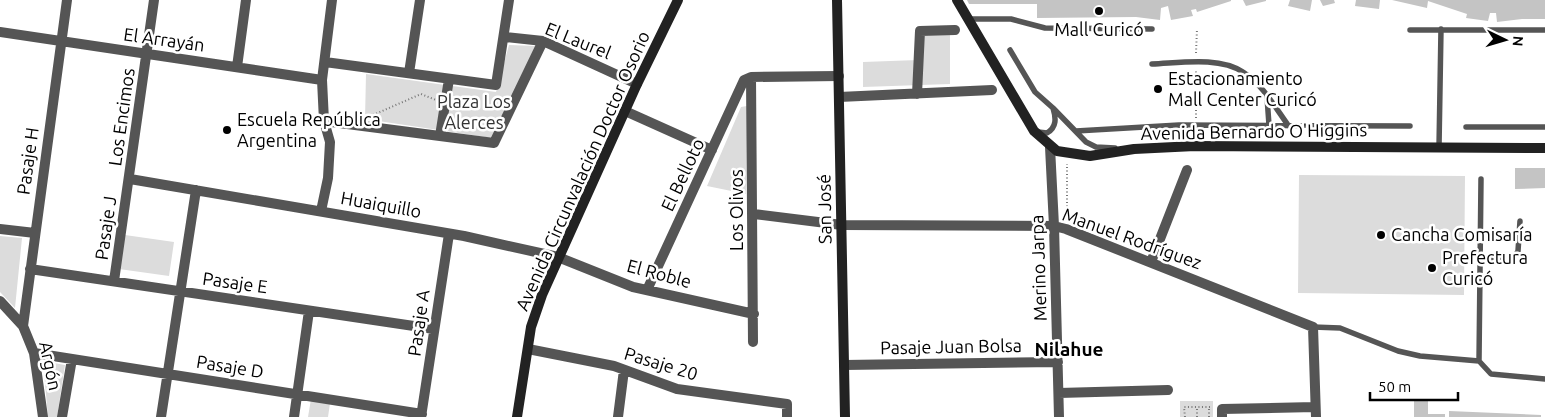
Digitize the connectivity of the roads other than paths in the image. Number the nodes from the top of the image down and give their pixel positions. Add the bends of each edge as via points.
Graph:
1 (66, 0) edge
2 (154, 0) edge
3 (246, 0) edge
4 (332, 0) edge
5 (420, 0) edge
6 (510, 0) edge
7 (678, 0) edge
8 (838, 0) edge
9 (957, 0) edge
10 (968, 19) junction
11 (1152, 29) dead end
12 (1441, 29) junction
13 (955, 30) dead end
14 (1410, 30) dead end
15 (1545, 30) edge
16 (0, 32) edge
17 (505, 37) junction
18 (61, 41) junction
19 (544, 41) junction
20 (1010, 50) dead end
21 (147, 54) junction
22 (325, 62) junction
23 (1152, 64) dead end
24 (236, 67) junction
25 (409, 74) junction
26 (839, 76) junction
27 (752, 77) junction
28 (449, 79) junction
29 (322, 80) junction
30 (637, 84) junction
31 (992, 90) dead end
32 (917, 94) junction
33 (1266, 95) junction
34 (839, 96) junction
35 (1053, 108) junction
36 (625, 111) junction
37 (324, 121) junction
38 (1269, 125) junction
39 (1288, 125) junction
40 (1410, 126) dead end
41 (1466, 127) dead end
42 (1545, 127) edge
43 (1034, 131) junction
44 (1076, 131) junction
45 (440, 136) junction
46 (1050, 147) junction
47 (1439, 147) junction
48 (1545, 148) edge
49 (1134, 149) junction
50 (712, 150) junction
51 (1187, 170) dead end
52 (130, 179) junction
53 (1481, 179) dead end
54 (196, 190) junction
55 (321, 211) junction
56 (754, 214) junction
57 (1520, 222) dead end
58 (842, 225) junction
59 (1054, 226) junction
60 (0, 229) edge
61 (35, 233) junction
62 (449, 234) junction
63 (558, 258) junction
64 (1480, 259) junction
65 (1150, 262) junction
66 (30, 269) junction
67 (114, 282) junction
68 (647, 290) junction
69 (180, 291) junction
70 (0, 301) edge
71 (309, 311) junction
72 (754, 314) junction
73 (23, 326) junction
74 (1313, 327) junction
75 (434, 329) junction
76 (753, 342) dead end
77 (528, 349) junction
78 (34, 353) junction
79 (72, 359) junction
80 (1479, 361) junction
81 (1058, 362) junction
82 (844, 365) junction
83 (624, 370) junction
84 (168, 374) junction
85 (1545, 379) edge
86 (1168, 390) dead end
87 (1059, 393) junction
88 (296, 394) junction
89 (1316, 412) edge
90 (1222, 413) edge
91 (422, 416) edge
92 (43, 417) edge
93 (62, 417) edge
94 (161, 417) edge
95 (294, 417) edge
96 (517, 417) edge
97 (618, 417) edge
98 (787, 417) edge
99 (845, 417) edge
100 (1059, 417) edge

1 - 18 street, Pasaje H
2 - 21 street, Los Encimos
3 - 24 street
4 - 22 street
5 - 25 street
6 - 17 street
7 - 30 main road, Avenida Circunvalación Doctor Osorio
8 - 26 main road, San José
9 - 10 main road, Avenida Bernardo O'Higgins
10 - 11 lane via 1011,18 1045,28
10 - 43 main road, Avenida Bernardo O'Higgins
12 - 14 lane
12 - 15 lane
12 - 47 lane
13 - 32 street via 920,31
16 - 18 street, El Arrayán
17 - 19 street, El Laurel
17 - 28 street via 496,85
18 - 21 street, El Arrayán
18 - 61 street, Pasaje H
19 - 30 street, El Laurel
19 - 45 street via 494,143
20 - 35 lane via 1035,92
21 - 24 street, El Arrayán
21 - 52 street, Los Encimos
22 - 25 street
22 - 29 street
23 - 33 lane via 1214,63 1243,72
24 - 29 street, El Arrayán
25 - 28 street
26 - 27 street
26 - 34 main road, San José
27 - 50 street, El Belloto via 744,80
27 - 56 street, Los Olivos
28 - 45 street
29 - 37 street
30 - 36 main road, Avenida Circunvalación Doctor Osorio
31 - 32 street
32 - 34 street
33 - 38 lane
33 - 39 lane
34 - 58 main road, San José
35 - 43 lane via 1055,122 1051,131
35 - 44 lane
36 - 50 street
36 - 63 main road, Avenida Circunvalación Doctor Osorio
37 - 45 street
37 - 55 street via 330,142 328,178
38 - 39 lane
38 - 44 lane
39 - 40 lane
41 - 42 lane
43 - 46 main road, Avenida Bernardo O'Higgins
44 - 49 lane via 1092,146
46 - 49 main road, Avenida Bernardo O'Higgins via 1067,154 1098,155
46 - 59 street, Merino Jarpa
47 - 48 main road, Avenida Bernardo O'Higgins
47 - 49 main road, Avenida Bernardo O'Higgins via 1195,146
50 - 68 street, El Belloto
51 - 65 street
52 - 54 street, Huaiquillo
52 - 67 street, Pasaje J
53 - 64 lane
54 - 55 street, Huaiquillo
54 - 69 street
55 - 62 street, Huaiquillo
56 - 58 street, Manuel Rodríguez
56 - 72 street, Los Olivos
57 - 64 lane via 1518,251 1514,258
58 - 59 street, Manuel Rodríguez
58 - 82 main road, San José
59 - 65 street, Manuel Rodríguez
59 - 81 street, Merino Jarpa
60 - 61 street
61 - 66 street, Pasaje H
62 - 63 street, Huaiquillo
62 - 75 street, Pasaje A
63 - 68 street, El Roble
63 - 77 main road, Avenida Circunvalación Doctor Osorio via 536,309
64 - 80 lane
65 - 74 street, Manuel Rodríguez
66 - 67 street, Pasaje E
66 - 73 street, Pasaje H
67 - 69 street, Pasaje E
68 - 72 street, El Roble
69 - 71 street, Pasaje E
69 - 84 street
70 - 73 street, Argón
71 - 75 street, Pasaje E
71 - 88 street
72 - 76 street, Los Olivos
73 - 78 street, Argón
74 - 80 lane via 1340,328 1398,351 1420,356
74 - 89 street
75 - 91 street, Pasaje A
77 - 83 street, Pasaje 20
77 - 96 main road, Avenida Circunvalación Doctor Osorio
78 - 79 street, Pasaje D
78 - 92 street, Argón
79 - 84 street, Pasaje D
79 - 93 street
80 - 85 lane via 1491,374
81 - 82 street, Pasaje Juan Bolsa
81 - 87 street, Merino Jarpa
82 - 99 main road, San José
83 - 97 street
83 - 98 street, Pasaje 20 via 677,390 787,404
84 - 88 street, Pasaje D
84 - 94 street
86 - 87 street
87 - 100 street, Merino Jarpa
88 - 91 street, Pasaje D
88 - 95 street
89 - 90 street

